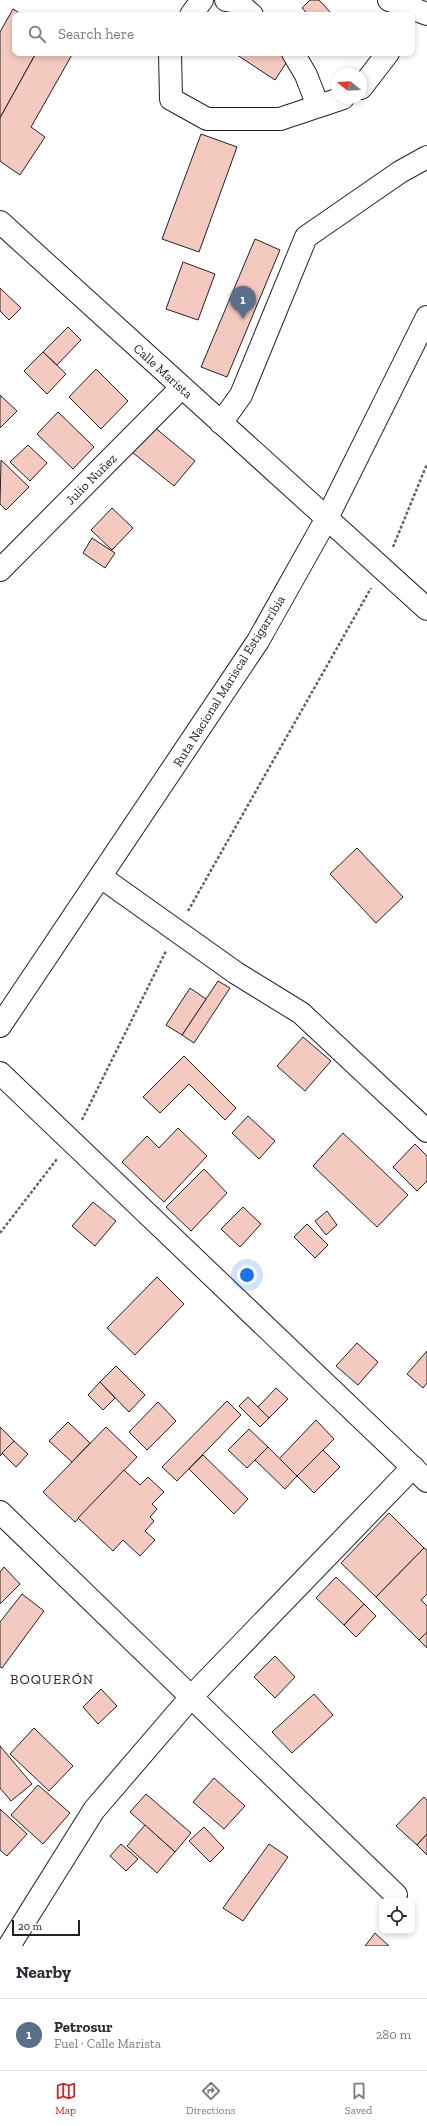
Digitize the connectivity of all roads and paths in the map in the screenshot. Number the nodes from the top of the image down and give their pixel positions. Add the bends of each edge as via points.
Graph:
1 (202, 0) edge
2 (226, 0) edge
3 (389, 0) edge
4 (193, 12) edge
5 (249, 12) edge
6 (412, 12) edge
7 (170, 56) edge
8 (295, 56) edge
9 (386, 56) edge
10 (367, 80) edge
11 (331, 102) edge
12 (318, 106) junction
13 (427, 157) edge
14 (1, 226) edge
15 (426, 321) edge
16 (181, 388) junction
17 (221, 423) junction
18 (427, 464) edge
19 (328, 518) junction
20 (382, 568) junction
21 (0, 570) edge
22 (427, 609) edge
23 (101, 877) junction
24 (176, 931) junction
25 (0, 1026) edge
26 (0, 1073) edge
27 (427, 1131) edge
28 (71, 1142) junction
29 (0, 1233) edge
30 (420, 1474) edge
31 (0, 1512) edge
32 (192, 1696) junction
33 (396, 1895) dead end
34 (9, 1946) edge

1 - 4 street
2 - 5 street via 237,2
3 - 6 street
7 - 12 street via 171,99 207,119 280,119
8 - 12 street via 306,75
9 - 10 street
11 - 12 street
13 - 17 street via 400,172 306,237 241,395
14 - 16 street, Calle Marista
15 - 19 street, Ruta Nacional Mariscal Estigarribia
16 - 17 street, Calle Marista
16 - 21 street, Julio Nuñez
17 - 19 street, Calle Marista
18 - 20 path via 390,555
19 - 20 street, Calle Marista
19 - 23 street, Ruta Nacional Mariscal Estigarribia via 258,641
20 - 22 street, Calle Marista
20 - 24 path
23 - 24 street
23 - 25 street, Ruta Nacional Mariscal Estigarribia
24 - 27 street via 236,973 301,1013
24 - 28 path
26 - 28 street
28 - 29 path
28 - 30 street
30 - 32 street
31 - 32 street
32 - 33 street
32 - 34 street via 94,1810

